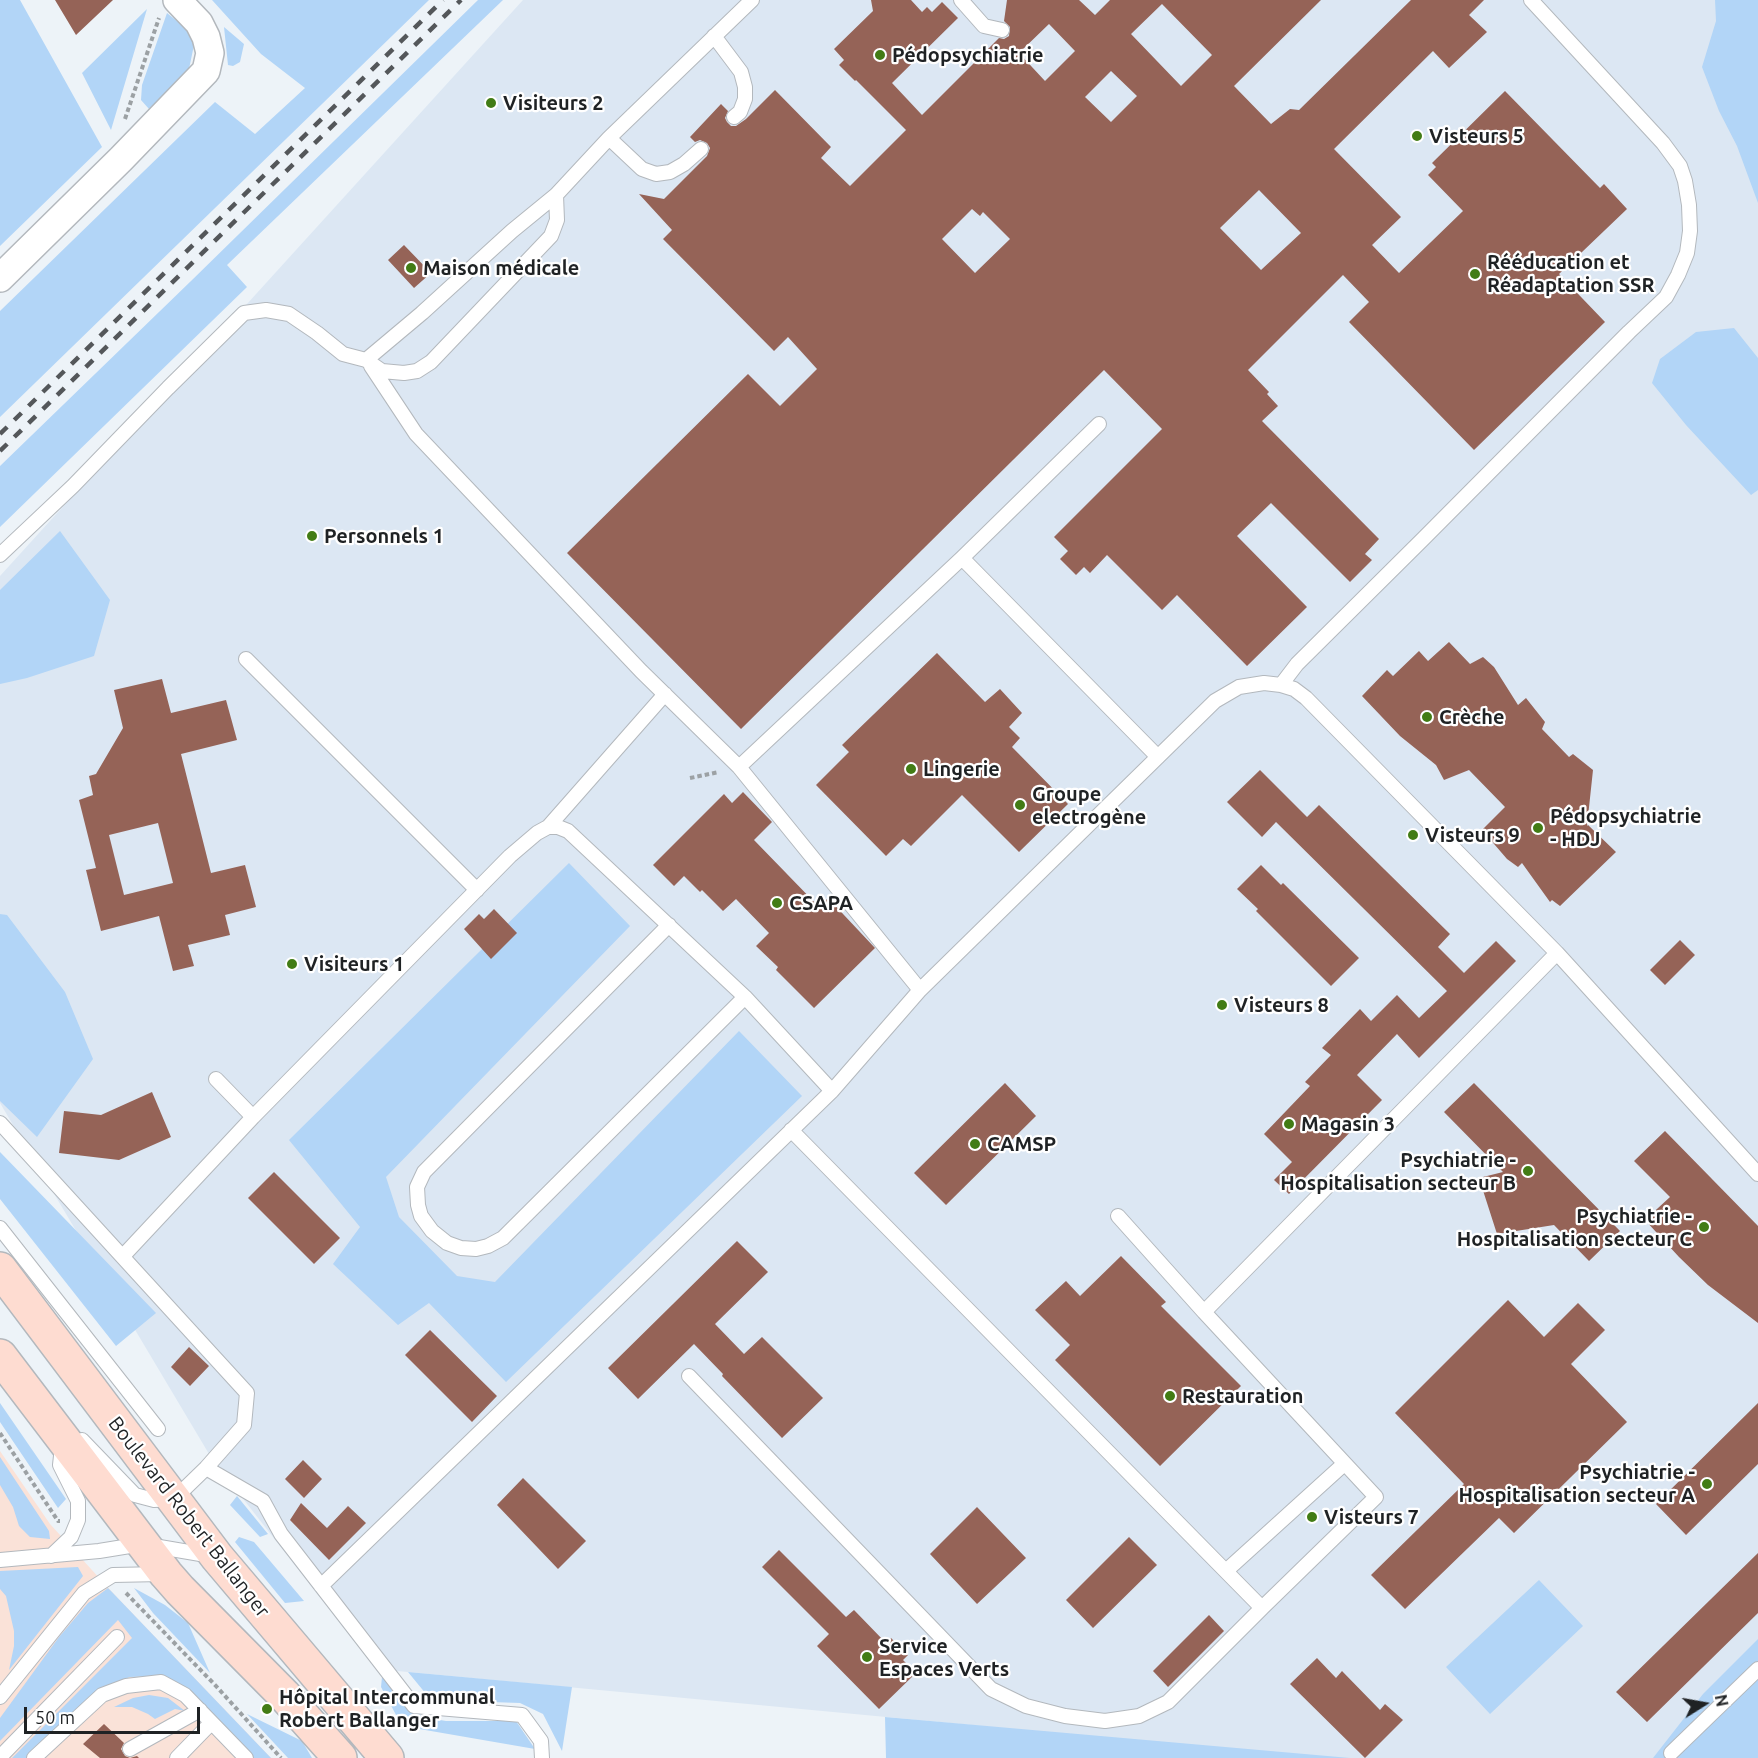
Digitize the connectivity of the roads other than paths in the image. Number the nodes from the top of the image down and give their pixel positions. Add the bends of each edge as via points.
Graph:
1 (752, 0) edge
2 (961, 0) edge
3 (1531, 0) edge
4 (169, 6) edge
5 (1002, 30) dead end
6 (714, 36) junction
7 (734, 117) dead end
8 (609, 138) junction
9 (700, 149) dead end
10 (556, 195) junction
11 (0, 278) edge
12 (366, 360) junction
13 (1099, 424) dead end
14 (0, 555) edge
15 (962, 558) junction
16 (246, 659) dead end
17 (1281, 685) junction
18 (665, 694) junction
19 (1158, 757) junction
20 (739, 767) junction
21 (548, 827) junction
22 (477, 890) junction
23 (669, 925) junction
24 (1557, 953) junction
25 (920, 990) junction
26 (745, 997) junction
27 (216, 1079) dead end
28 (831, 1091) junction
29 (253, 1117) junction
30 (0, 1123) edge
31 (791, 1130) junction
32 (1758, 1174) edge
33 (1118, 1216) dead end
34 (0, 1228) edge
35 (123, 1256) junction
36 (0, 1269) edge
37 (1204, 1312) junction
38 (0, 1355) edge
39 (690, 1376) dead end
40 (158, 1429) dead end
41 (63, 1439) junction
42 (1344, 1464) junction
43 (206, 1468) junction
44 (174, 1499) junction
45 (142, 1544) junction
46 (51, 1556) junction
47 (218, 1557) junction
48 (0, 1560) edge
49 (1227, 1570) junction
50 (166, 1574) junction
51 (321, 1586) junction
52 (1262, 1608) junction
53 (117, 1637) dead end
54 (1758, 1669) edge
55 (0, 1697) edge
56 (200, 1710) junction
57 (211, 1723) junction
58 (130, 1749) dead end
59 (1671, 1753) dead end
60 (0, 1757) edge
61 (339, 1757) edge
62 (34, 1758) edge
63 (177, 1758) edge
64 (246, 1758) edge
65 (387, 1758) edge
66 (542, 1758) edge

1 - 6 lane
2 - 5 lane via 984,26
3 - 17 lane via 1664,143 1680,166 1689,205 1687,254 1666,297 1297,664
4 - 11 street via 199,23 210,53 206,71
6 - 7 lane via 741,72 745,87 745,99
6 - 8 lane
8 - 9 lane via 642,169 656,174 670,172
8 - 10 lane
10 - 12 lane
10 - 12 lane via 558,220 551,236 431,362 417,371 404,373 382,371
12 - 14 lane via 343,354 289,314 266,310 244,313
12 - 18 lane via 416,434
13 - 15 lane
15 - 19 lane
15 - 20 lane
16 - 22 lane
17 - 19 lane via 1239,687 1215,701
17 - 24 lane via 1306,698
18 - 20 lane
18 - 21 lane
19 - 25 lane
20 - 25 lane
21 - 22 lane via 510,856
21 - 23 lane via 568,831
22 - 29 lane
23 - 26 lane
23 - 26 lane via 424,1172 417,1187 418,1206 432,1231 461,1248 476,1249 503,1238
24 - 32 lane
24 - 37 lane
25 - 28 lane
26 - 28 lane
27 - 29 lane
28 - 31 lane
29 - 35 lane
30 - 35 lane
31 - 49 lane
31 - 51 lane
33 - 37 lane
34 - 40 lane
35 - 43 lane via 247,1393 244,1425
36 - 44 main road, Boulevard Robert Ballanger
37 - 42 lane
38 - 41 main road
38 - 44 lane via 135,1495 154,1500
39 - 52 lane via 991,1689 1026,1706 1105,1721 1139,1716 1168,1702
41 - 45 main road
41 - 46 lane via 60,1465 78,1501 78,1520 71,1537
42 - 49 lane
42 - 52 lane via 1376,1497
43 - 44 lane
43 - 51 lane via 263,1501 281,1534
44 - 47 main road, Boulevard Robert Ballanger
45 - 46 lane
45 - 47 lane
45 - 50 main road
46 - 48 lane
47 - 65 main road, Boulevard Robert Ballanger
49 - 52 lane
50 - 55 lane via 113,1575 84,1593
50 - 61 main road
51 - 66 lane via 414,1706 522,1716 542,1741
53 - 60 lane
54 - 59 lane
56 - 57 lane
56 - 58 lane
56 - 62 lane via 185,1695 161,1682 126,1686 102,1695
57 - 63 lane
57 - 64 lane

